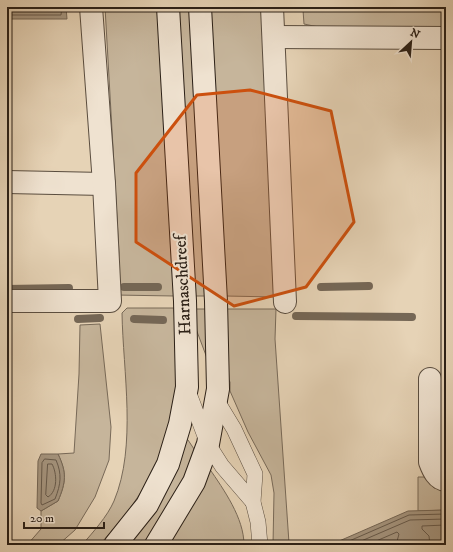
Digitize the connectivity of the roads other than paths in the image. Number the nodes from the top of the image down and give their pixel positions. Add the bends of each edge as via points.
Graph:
1 (91, 7) edge
2 (168, 7) edge
3 (200, 7) edge
4 (272, 7) edge
5 (274, 37) junction
6 (446, 38) edge
7 (7, 182) edge
8 (104, 184) junction
9 (7, 301) edge
10 (285, 302) dead end
11 (430, 379) dead end
12 (187, 387) junction
13 (217, 401) junction
14 (208, 444) junction
15 (446, 480) edge
16 (253, 502) junction
17 (115, 545) edge
18 (156, 545) edge
19 (260, 545) edge

1 - 8 street
2 - 12 street, Harnaschdreef via 185,301
3 - 13 street, Harnaschdreef via 216,301
4 - 5 street
5 - 6 street
5 - 10 street
7 - 8 street
8 - 9 street via 110,301
11 - 15 street via 430,462 434,473 442,480
12 - 14 lane
12 - 17 street, Harnaschdreef via 180,424 168,464 146,505
13 - 14 street, Harnaschdreef
13 - 16 lane via 234,429 255,474
14 - 16 lane via 222,466
14 - 18 street, Harnaschdreef via 194,482
16 - 19 lane

